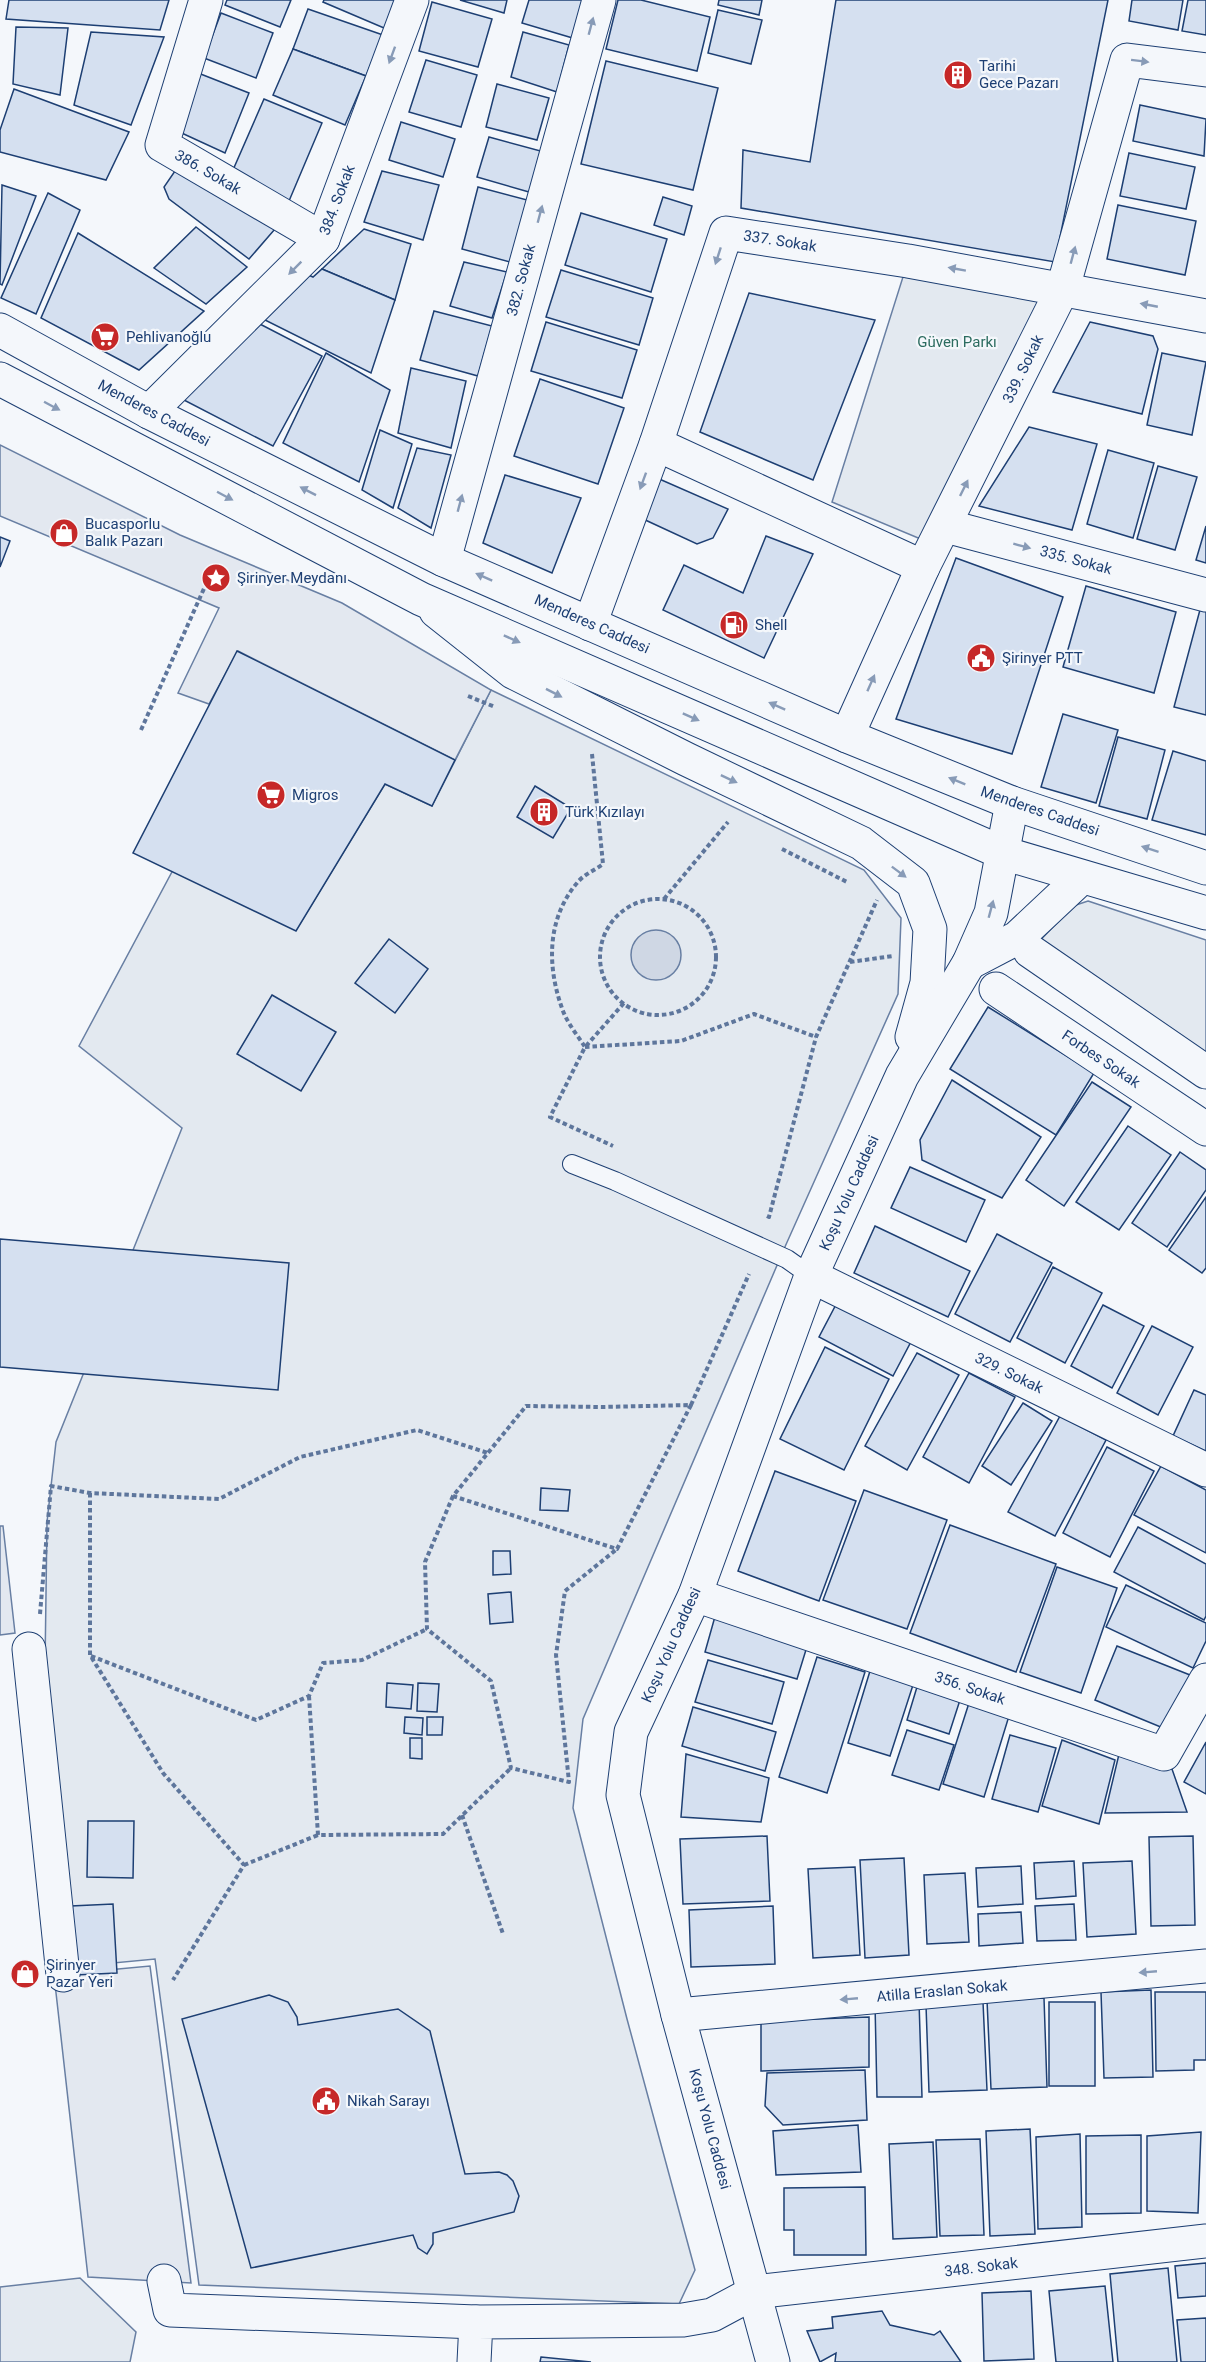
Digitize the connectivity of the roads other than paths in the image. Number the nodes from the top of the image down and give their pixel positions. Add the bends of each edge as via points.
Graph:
1 (206, 0) edge
2 (412, 0) edge
3 (599, 0) edge
4 (1206, 70) edge
5 (323, 239) junction
6 (1063, 288) junction
7 (1206, 316) edge
8 (0, 330) edge
9 (0, 379) edge
10 (150, 412) junction
11 (656, 444) junction
12 (945, 526) junction
13 (444, 560) junction
14 (923, 567) junction
15 (1206, 595) edge
16 (421, 598) junction
17 (591, 624) junction
18 (847, 736) junction
19 (1011, 803) junction
20 (1003, 853) junction
21 (1206, 868) edge
22 (1082, 877) junction
23 (1206, 913) edge
24 (1030, 951) dead end
25 (969, 963) junction
26 (996, 989) dead end
27 (1206, 1072) edge
28 (902, 1076) junction
29 (1206, 1129) edge
30 (572, 1164) dead end
31 (812, 1276) junction
32 (1206, 1470) edge
33 (695, 1595) junction
34 (29, 1649) road end
35 (1206, 1680) edge
36 (1206, 1966) edge
37 (63, 1975) dead end
38 (678, 2015) junction
39 (1206, 2241) edge
40 (164, 2281) dead end
41 (755, 2292) junction
42 (476, 2322) junction
43 (474, 2362) edge
44 (773, 2362) edge

1 - 5 street, 386. Sokak via 162,146
2 -> 5 street, 384. Sokak
13 -> 3 street, 382. Sokak
6 -> 4 street, 339. Sokak via 1127,60
5 -> 10 street, 384. Sokak
7 -> 6 street, 337. Sokak
6 -> 11 street, 337. Sokak via 726,233
12 -> 6 street, 339. Sokak
8 - 10 street, Menderes Caddesi
9 -> 16 street
13 -> 10 street, Menderes Caddesi
11 - 14 street
11 -> 17 street, 337. Sokak
12 - 14 street, 339. Sokak
12 -> 15 street, 335. Sokak
17 -> 13 street, Menderes Caddesi
18 -> 14 street, 339. Sokak
16 -> 20 street
16 -> 28 street via 513,672 861,843 913,883 930,929 927,983
18 -> 17 street, Menderes Caddesi
19 -> 18 street, Menderes Caddesi
19 - 20 street, Koşu Yolu Caddesi
21 -> 19 street, Menderes Caddesi
20 - 22 street
25 -> 20 street, Koşu Yolu Caddesi via 991,913
22 - 23 street
22 - 25 street via 1017,938
24 - 27 street
25 - 28 street, Koşu Yolu Caddesi
26 - 29 street, Forbes Sokak
28 - 31 street, Koşu Yolu Caddesi
30 - 31 lane via 787,1259
31 - 32 street, 329. Sokak
31 - 33 street, Koşu Yolu Caddesi
33 - 35 street, 356. Sokak via 1164,1754
33 - 38 street, Koşu Yolu Caddesi via 631,1731 623,1795
34 - 37 street
36 -> 38 street, Atilla Eraslan Sokak
38 - 41 street, Koşu Yolu Caddesi
39 - 41 street, 348. Sokak
40 - 42 street via 170,2310
41 - 42 street via 712,2314 683,2320
41 - 44 street, Koşu Yolu Caddesi
42 - 43 street

